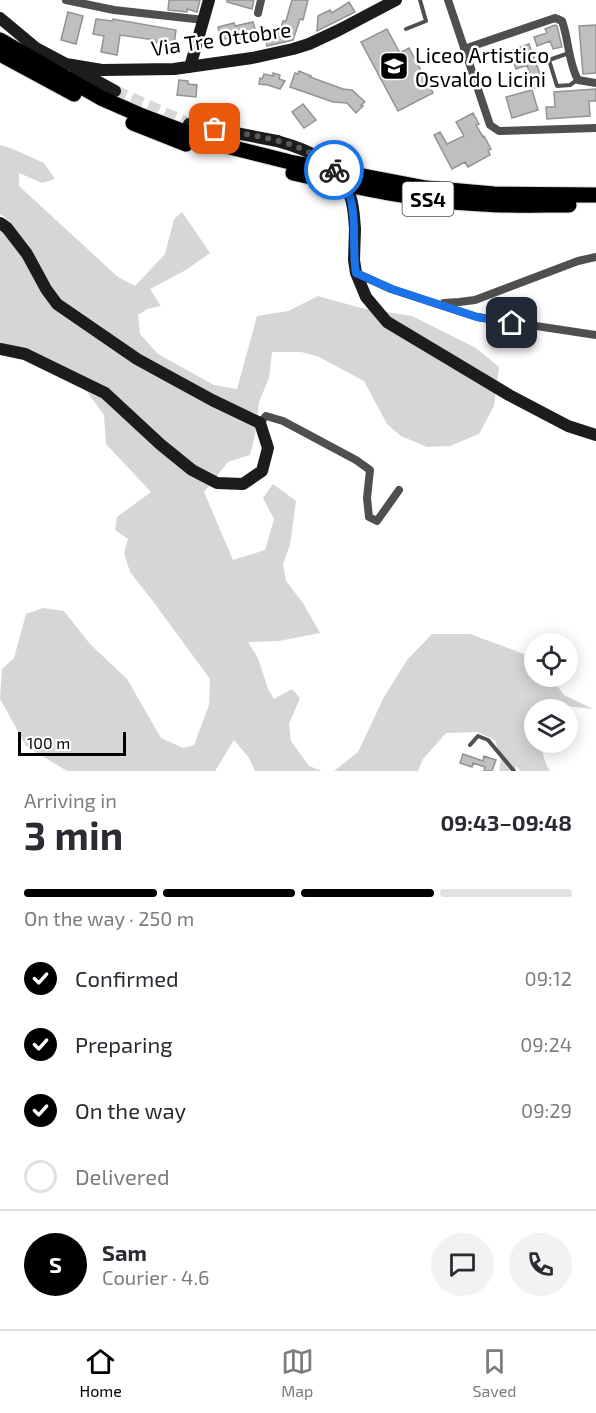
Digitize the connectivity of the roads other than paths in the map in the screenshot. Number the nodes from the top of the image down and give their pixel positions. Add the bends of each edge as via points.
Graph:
1 (66, 0) edge
2 (209, 0) edge
3 (261, 0) edge
4 (396, 0) edge
5 (420, 0) edge
6 (448, 0) edge
7 (258, 13) dead end
8 (0, 18) edge
9 (204, 20) junction
10 (406, 29) dead end
11 (0, 40) edge
12 (464, 49) junction
13 (570, 53) junction
14 (0, 54) edge
15 (66, 64) junction
16 (190, 67) junction
17 (107, 70) junction
18 (578, 80) junction
19 (596, 83) edge
20 (189, 124) tunnel mouth
21 (596, 128) edge
22 (596, 195) edge
23 (596, 206) edge
24 (0, 224) edge
25 (596, 257) edge
26 (356, 273) junction
27 (420, 298) junction
28 (596, 335) edge
29 (0, 349) edge
30 (260, 423) junction
31 (596, 435) edge
32 (399, 490) dead end
33 (470, 745) dead end
34 (514, 771) edge

1 - 9 street via 114,10
2 - 9 street
3 - 7 street
4 - 16 street, Via Tre Ottobre via 293,49
5 - 10 lane via 426,21
6 - 12 street
8 - 15 street via 36,48
9 - 16 street
11 - 22 highway, SS4 via 101,98 214,143 426,188 494,194
12 - 13 street via 555,18 562,21 566,30
12 - 21 street via 490,125 499,131
13 - 18 street
13 - 18 lane via 549,60 557,86
14 - 23 highway, SS4 via 108,112 210,153 360,188 427,199
15 - 17 street, Via Tre Ottobre
15 - 17 street via 115,91
16 - 17 street, Via Tre Ottobre
18 - 19 street
20 - 26 street, bridge via 277,141 314,154 327,163 338,173 350,196
24 - 30 street via 27,254 57,304 137,359
25 - 27 street via 475,300 447,303
26 - 27 street
26 - 31 street via 366,297 387,322 509,395 568,426
27 - 28 street via 477,317
29 - 30 street via 25,354 105,393 192,470 217,483 243,484 262,471 268,448
30 - 32 street via 266,416 283,421 370,470 369,518 377,521
33 - 34 lane via 478,736 488,740

